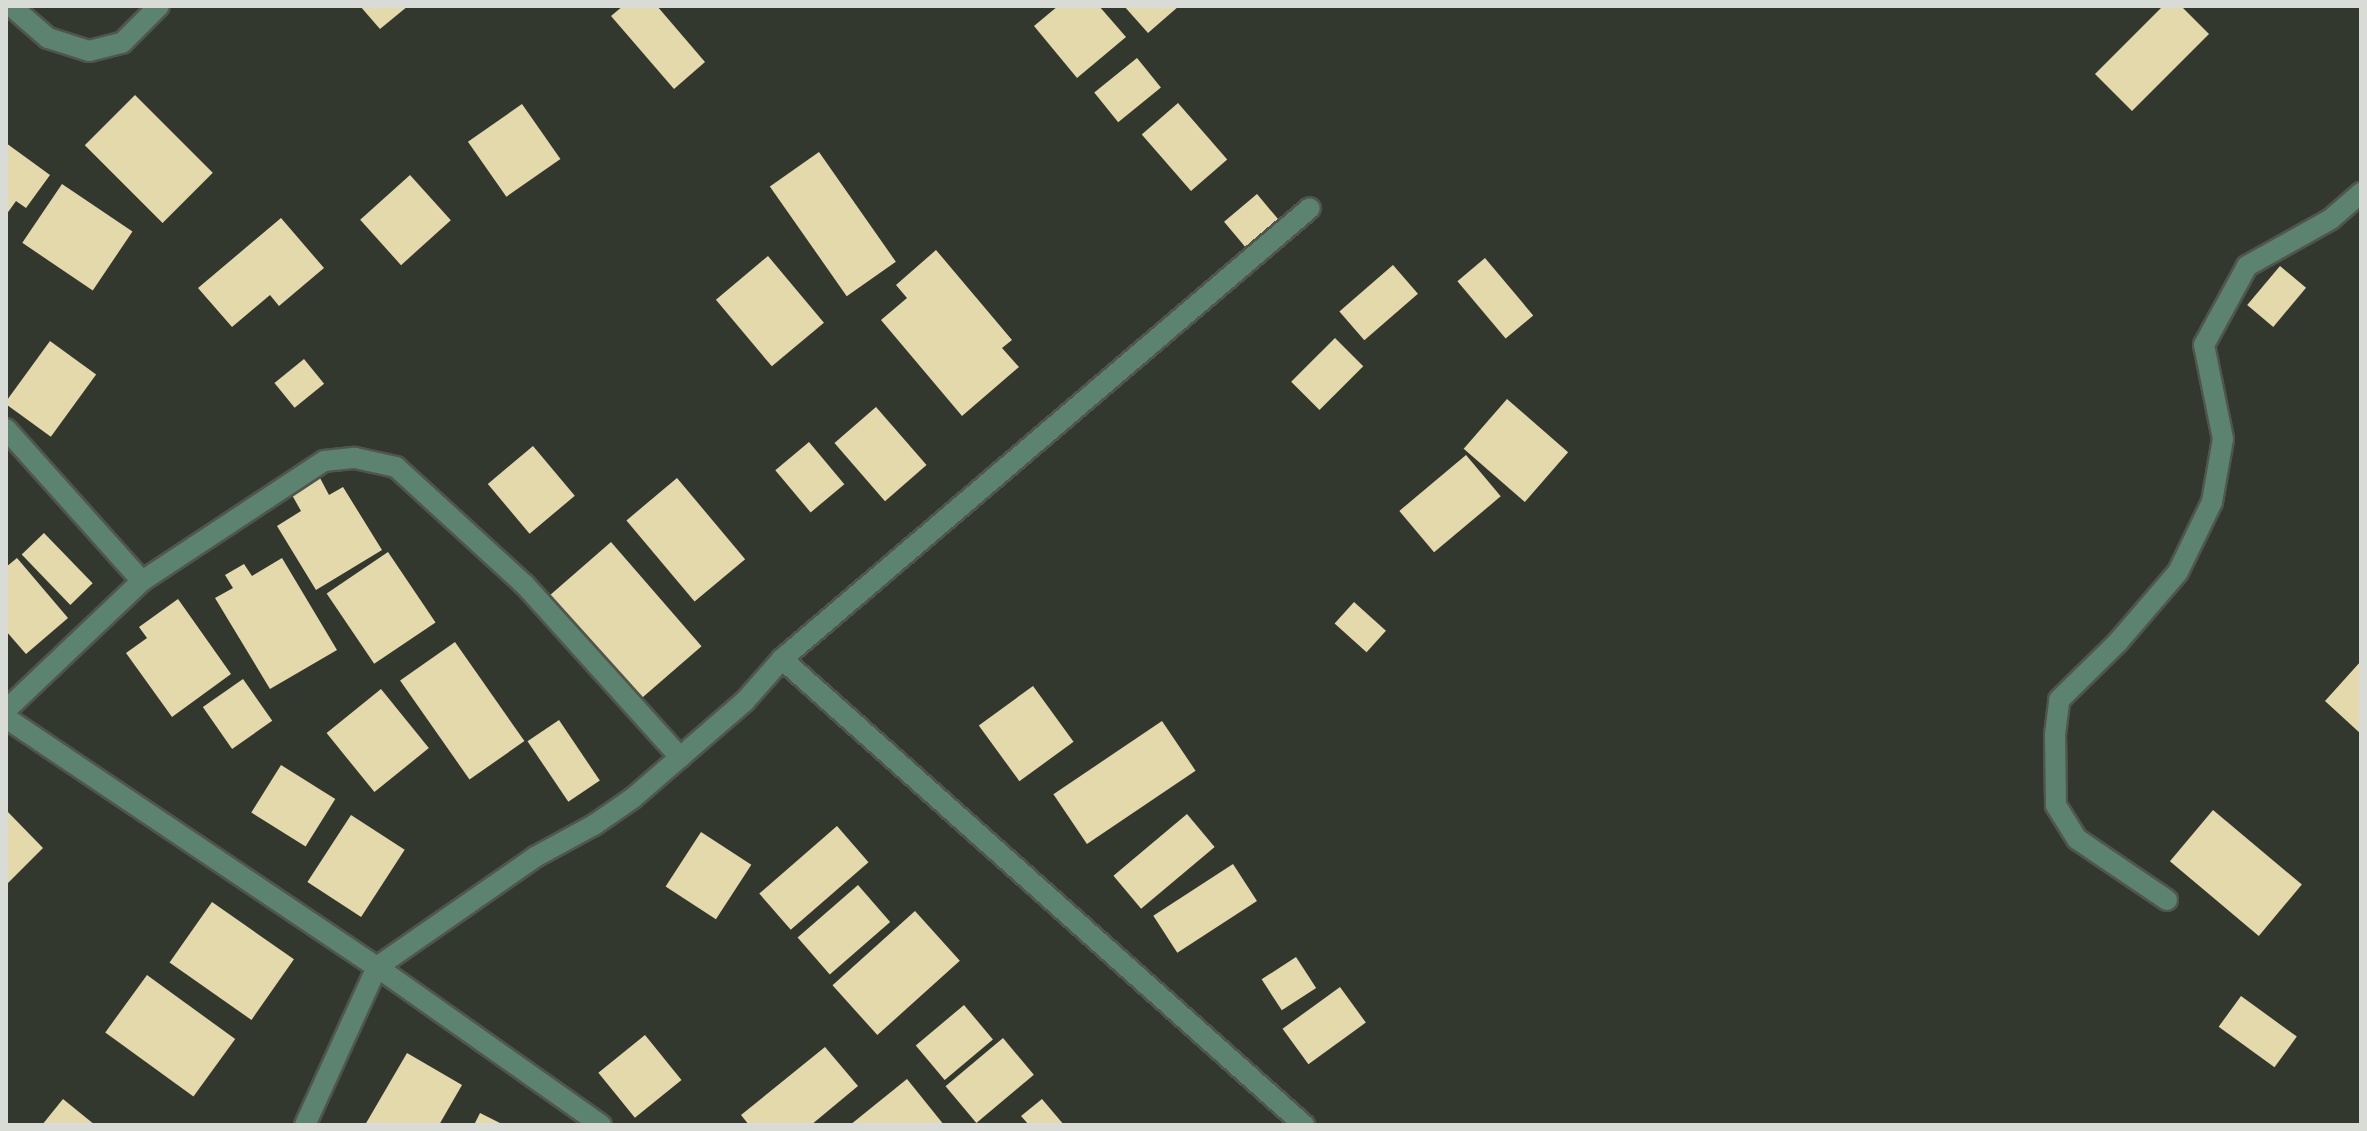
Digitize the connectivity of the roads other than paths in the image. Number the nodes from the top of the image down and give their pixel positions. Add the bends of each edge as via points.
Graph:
1 (11, 6) edge
2 (159, 6) edge
3 (2361, 193) edge
4 (1310, 208) dead end
5 (6, 429) edge
6 (142, 581) junction
7 (782, 659) junction
8 (6, 710) edge
9 (6, 718) edge
10 (680, 757) junction
11 (2167, 900) dead end
12 (377, 967) junction
13 (305, 1125) edge
14 (601, 1125) edge
15 (1304, 1125) edge

1 - 2 street via 48,38 89,51 122,43
3 - 11 street via 2331,219 2247,266 2204,345 2223,439 2212,502 2178,572 2059,700 2056,805 2077,839
4 - 7 street
5 - 6 street
6 - 8 street
6 - 10 street via 324,461 355,458 396,467 525,585
7 - 10 street via 745,701
7 - 15 street
9 - 12 street
10 - 12 street via 623,805 535,857
12 - 13 street
12 - 14 street

